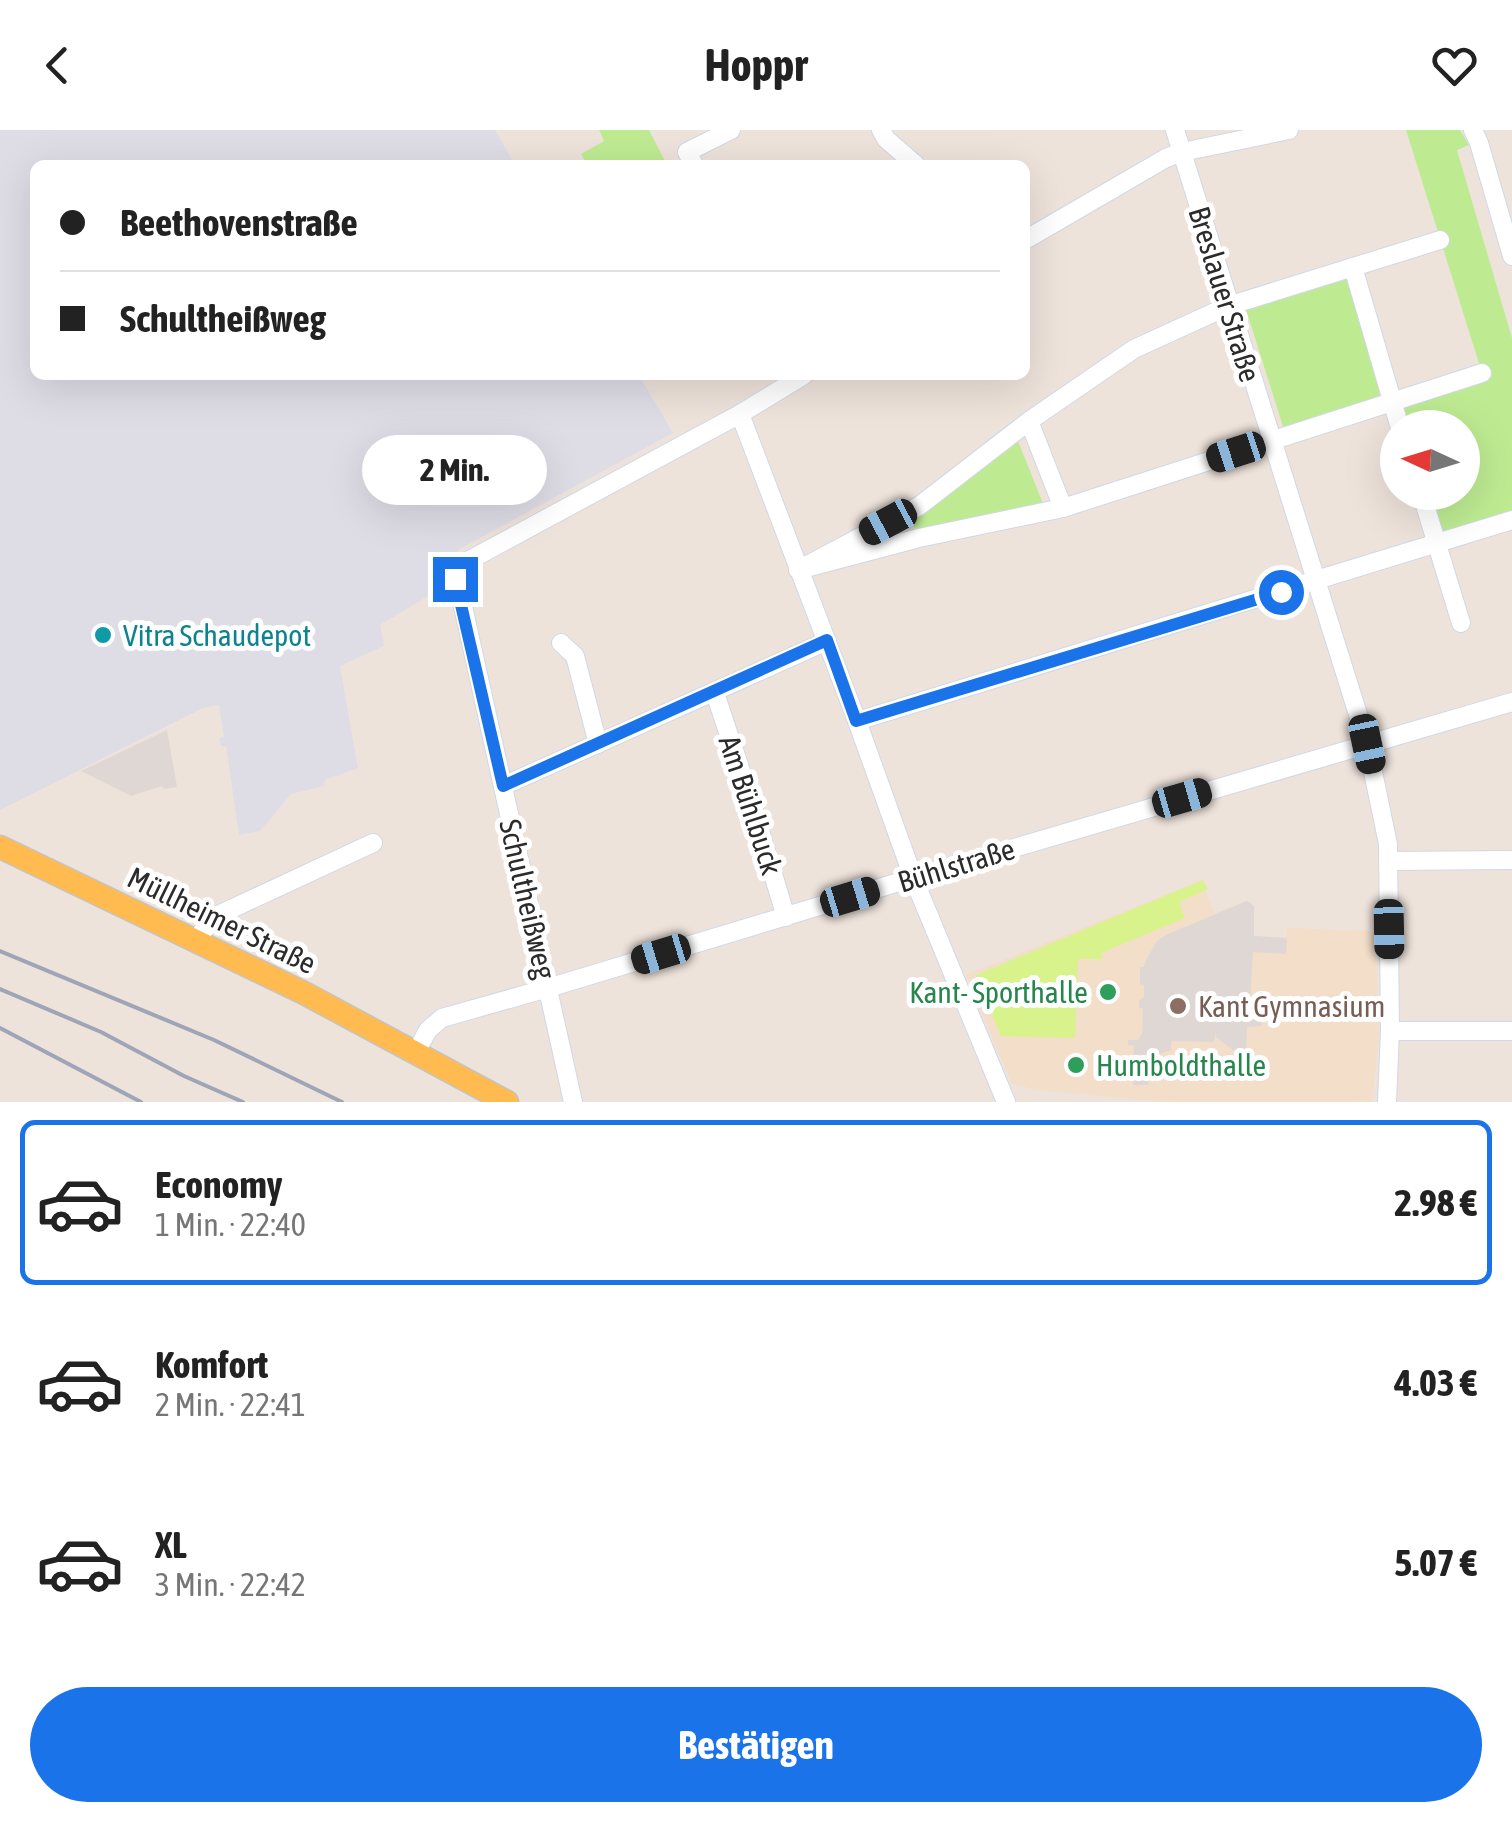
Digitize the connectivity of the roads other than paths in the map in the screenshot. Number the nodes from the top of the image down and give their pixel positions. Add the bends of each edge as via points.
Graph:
1 (731, 130) edge
2 (881, 130) edge
3 (1175, 130) edge
4 (1289, 130) edge
5 (1473, 130) edge
6 (1182, 152) junction
7 (692, 160) edge
8 (910, 160) edge
9 (1507, 218) edge
10 (1030, 237) edge
11 (1440, 240) dead end
12 (1512, 256) edge
13 (1353, 267) junction
14 (1228, 306) junction
15 (1482, 373) dead end
16 (796, 380) edge
17 (1392, 401) junction
18 (1395, 410) edge
19 (740, 414) junction
20 (1029, 421) junction
21 (1271, 440) junction
22 (1062, 508) junction
23 (1426, 510) edge
24 (1506, 522) edge
25 (1436, 543) junction
26 (798, 570) junction
27 (1316, 581) junction
28 (1461, 623) dead end
29 (827, 640) junction
30 (560, 643) dead end
31 (714, 693) junction
32 (1512, 702) edge
33 (856, 721) junction
34 (598, 744) junction
35 (1367, 744) junction
36 (503, 786) junction
37 (373, 844) dead end
38 (0, 847) edge
39 (1512, 860) edge
40 (1388, 861) junction
41 (913, 877) junction
42 (786, 917) junction
43 (196, 939) junction
44 (548, 988) junction
45 (1390, 1030) junction
46 (1512, 1030) edge
47 (416, 1052) junction
48 (1011, 1101) edge
49 (507, 1102) edge
50 (573, 1102) edge
51 (1387, 1102) edge

1 - 7 street via 688,152
2 - 8 street
3 - 6 street, Breslauer Straße
4 - 6 street
5 - 9 street
6 - 10 street
6 - 14 street, Breslauer Straße
9 - 12 street
11 - 13 street
13 - 14 street
13 - 17 street
14 - 20 street via 1134,350
14 - 21 street, Breslauer Straße
15 - 17 street
16 - 19 street
17 - 18 street
17 - 21 street
19 - 26 street
19 - 36 street, Schultheißweg via 458,570
20 - 22 street
20 - 26 street via 919,506
21 - 22 street
21 - 27 street, Breslauer Straße
22 - 26 street
23 - 25 street
24 - 25 street
25 - 27 street
25 - 28 street
26 - 29 street
27 - 33 street
27 - 35 street, Breslauer Straße
29 - 31 street
29 - 33 street
30 - 34 street via 575,656
31 - 34 street
31 - 42 street, Am Bühlbuck
32 - 35 street, Bühlstraße
33 - 41 street
34 - 36 street
35 - 40 street, Breslauer Straße
35 - 41 street, Bühlstraße
36 - 44 street, Schultheißweg
37 - 43 street via 216,916
38 - 43 main road, Müllheimer Straße
39 - 40 street
40 - 45 street, Breslauer Straße
41 - 42 street, Bühlstraße
41 - 48 street
42 - 44 street, Bühlstraße
43 - 47 main road, Müllheimer Straße
44 - 47 street, Bühlstraße via 442,1018
44 - 50 street, Schultheißweg
45 - 46 street
45 - 51 street, Breslauer Straße
47 - 49 main road, Müllheimer Straße

